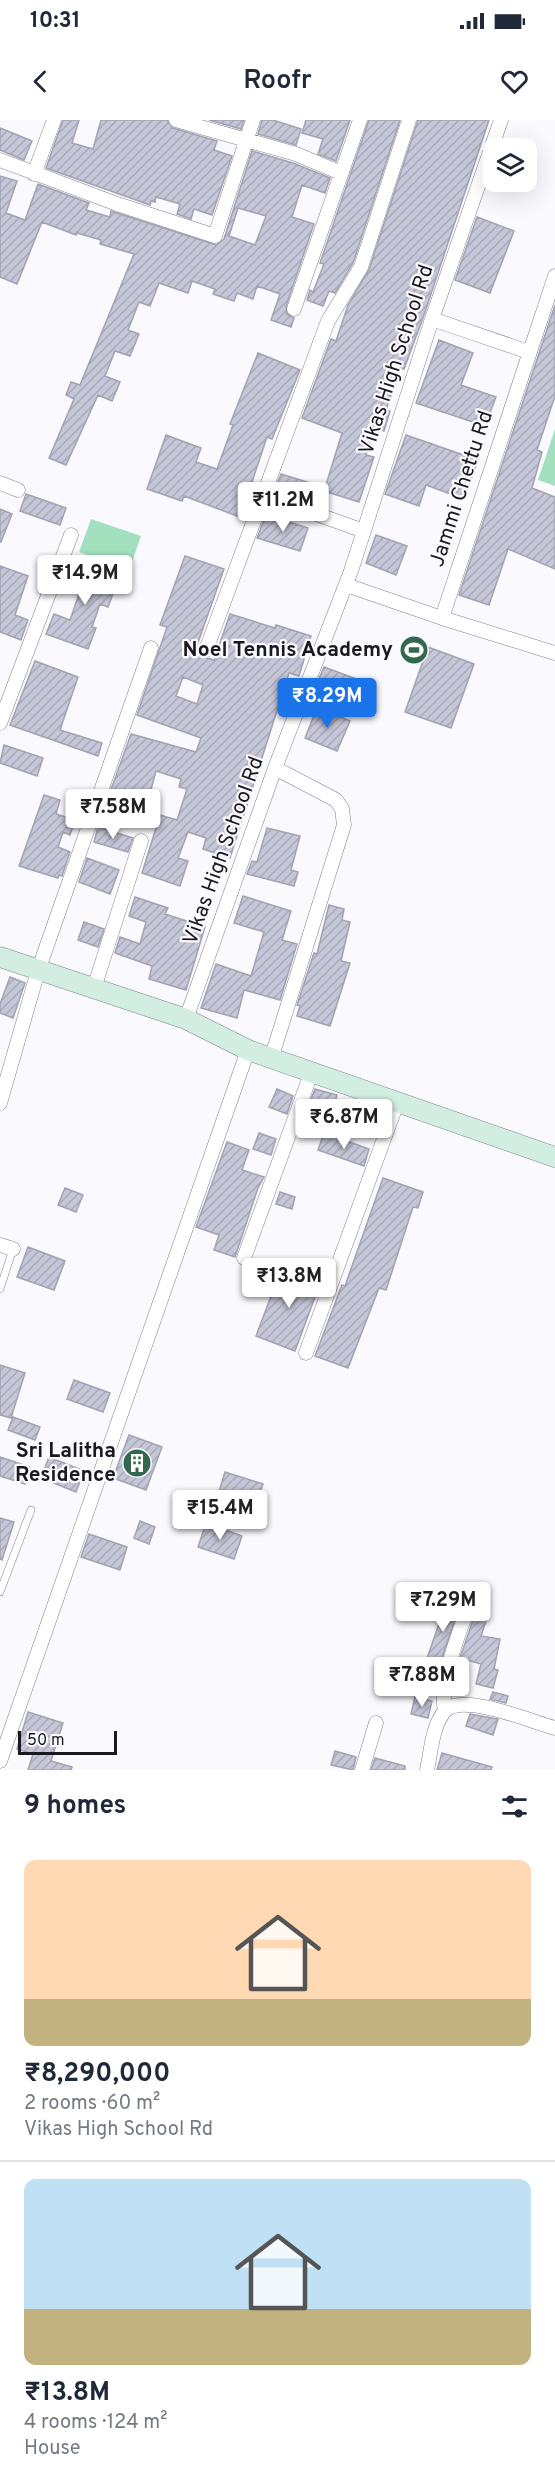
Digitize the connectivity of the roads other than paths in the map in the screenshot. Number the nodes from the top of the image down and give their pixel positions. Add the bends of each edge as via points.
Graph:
1 (54, 120) edge
2 (176, 120) edge
3 (252, 120) edge
4 (360, 120) edge
5 (409, 120) edge
6 (501, 120) edge
7 (246, 140) junction
8 (0, 160) edge
9 (341, 173) junction
10 (34, 174) junction
11 (555, 276) edge
12 (294, 309) dead end
13 (432, 319) junction
14 (529, 352) junction
15 (0, 483) edge
16 (18, 490) dead end
17 (288, 504) dead end
18 (364, 531) junction
19 (71, 535) dead end
20 (346, 585) junction
21 (442, 618) junction
22 (151, 648) dead end
23 (206, 650) dead end
24 (555, 653) edge
25 (0, 723) edge
26 (275, 768) junction
27 (141, 841) dead end
28 (0, 957) edge
29 (38, 971) junction
30 (94, 988) junction
31 (186, 1019) junction
32 (248, 1050) junction
33 (272, 1056) junction
34 (312, 1071) junction
35 (0, 1103) edge
36 (397, 1103) junction
37 (555, 1157) edge
38 (7, 1247) edge
39 (244, 1258) dead end
40 (0, 1289) edge
41 (306, 1353) dead end
42 (31, 1510) dead end
43 (0, 1592) edge
44 (473, 1593) dead end
45 (445, 1711) junction
46 (376, 1723) dead end
47 (555, 1728) edge
48 (0, 1761) edge
49 (362, 1770) edge
50 (427, 1770) edge

1 - 10 street
2 - 7 street
3 - 7 street
4 - 9 street
5 - 23 street via 361,267 328,321
6 - 13 street, Vikas High School Rd
7 - 9 street via 296,154
7 - 10 street via 215,236
8 - 10 street
9 - 12 street
11 - 14 street, Jammi Chettu Rd
13 - 14 street
13 - 18 street, Vikas High School Rd
14 - 21 street, Jammi Chettu Rd
15 - 16 street
17 - 18 street
18 - 20 street, Vikas High School Rd
19 - 25 street
20 - 21 street
20 - 26 street, Vikas High School Rd
21 - 24 street
22 - 29 street
26 - 31 street, Vikas High School Rd
26 - 33 street via 336,800 344,825
27 - 30 street
28 - 29 street
29 - 30 street
29 - 35 street
30 - 31 street
31 - 32 street
32 - 33 street
32 - 48 street
33 - 34 street
34 - 36 street
34 - 39 street
36 - 37 street
36 - 41 street
38 - 40 lane
42 - 43 lane
44 - 45 street via 449,1667 442,1700
45 - 47 street via 453,1705 473,1703
45 - 50 street
46 - 49 street

